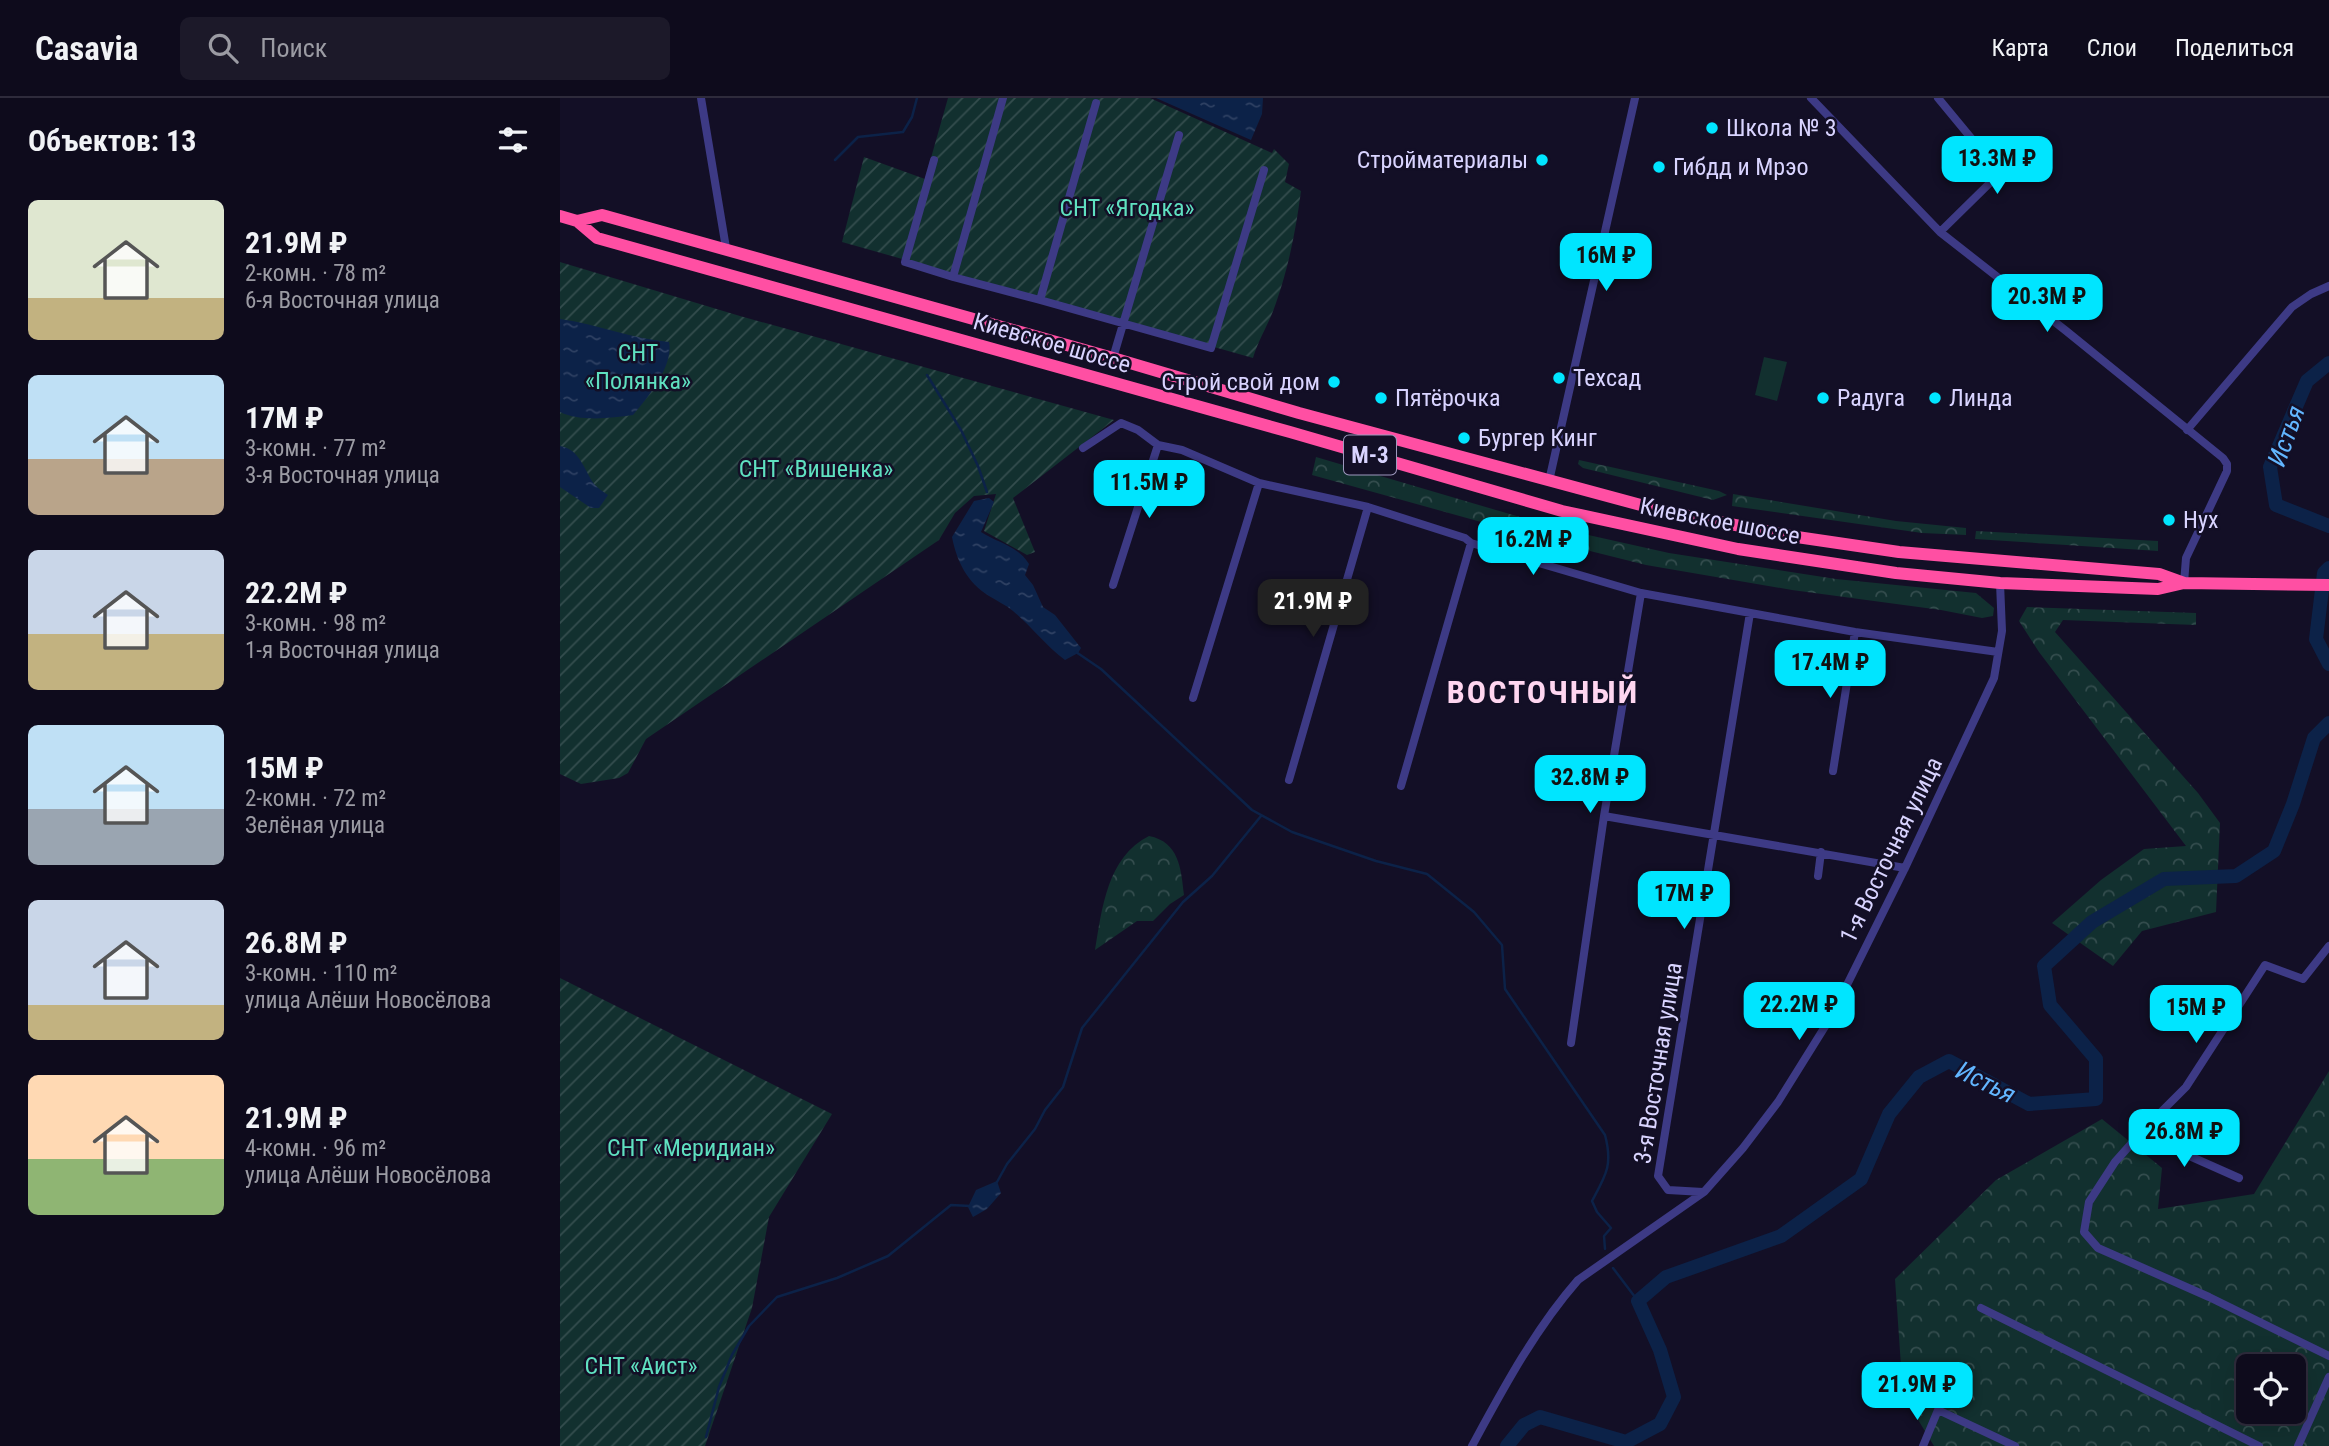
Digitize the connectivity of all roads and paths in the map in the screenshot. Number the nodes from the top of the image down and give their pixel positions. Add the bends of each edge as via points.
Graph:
1 (701, 98) edge
2 (1003, 98) edge
3 (1635, 98) edge
4 (1811, 98) edge
5 (1938, 98) edge
6 (1096, 103) dead end
7 (1179, 135) dead end
8 (2045, 145) dead end
9 (934, 160) dead end
10 (1264, 170) dead end
11 (2000, 173) junction
12 (560, 216) edge
13 (577, 221) junction
14 (1940, 232) junction
15 (726, 248) junction
16 (953, 277) junction
17 (2329, 286) edge
18 (1040, 300) junction
19 (1123, 324) junction
20 (1113, 358) junction
21 (2187, 430) junction
22 (1158, 445) junction
23 (1083, 447) dead end
24 (1549, 481) junction
25 (1259, 483) junction
26 (1368, 507) junction
27 (1722, 523) junction
28 (1471, 543) junction
29 (1720, 545) junction
30 (2000, 583) junction
31 (2184, 583) junction
32 (1113, 585) dead end
33 (2329, 585) edge
34 (1641, 593) junction
35 (1750, 613) junction
36 (1855, 632) junction
37 (1998, 652) junction
38 (1193, 698) dead end
39 (1833, 772) dead end
40 (1289, 780) dead end
41 (1401, 786) dead end
42 (1604, 816) junction
43 (1714, 835) junction
44 (1821, 852) junction
45 (1905, 868) junction
46 (1818, 876) dead end
47 (2329, 946) edge
48 (1571, 1043) dead end
49 (2140, 1134) junction
50 (2239, 1178) dead end
51 (1703, 1192) junction
52 (1981, 1308) dead end
53 (2329, 1356) edge
54 (2329, 1377) edge
55 (1472, 1446) edge
56 (1923, 1446) edge
57 (2015, 1446) edge
58 (2259, 1446) edge
59 (2298, 1446) edge

1 - 15 street
2 - 16 street
3 - 24 street
4 - 14 street
5 - 11 street
6 - 18 street
7 - 19 street
8 - 11 street
9 - 16 street via 905,262
10 - 19 street via 1211,348
11 - 14 street
12 - 13 highway, Киевское шоссе / М-3
13 - 15 highway, Киевское шоссе / М-3 via 602,215
13 - 29 highway, Киевское шоссе / М-3 via 597,238 1562,511
14 - 21 street
15 - 20 highway, Киевское шоссе / М-3
16 - 18 street
17 - 21 street via 2292,307
18 - 19 street
19 - 20 street
20 - 24 highway, Киевское шоссе / М-3
21 - 31 street via 2222,458 2227,471 2186,558
22 - 23 street via 1138,429 1121,423
22 - 25 street via 1182,450
22 - 32 street
24 - 27 highway, Киевское шоссе / М-3
25 - 26 street
25 - 38 street
26 - 28 street
26 - 40 street
27 - 29 highway via 1733,534 1732,540
27 - 31 highway, Киевское шоссе / М-3 via 1899,552 2159,574
28 - 34 street
28 - 41 street
29 - 30 highway, Киевское шоссе / М-3 via 1896,573
30 - 31 highway, Киевское шоссе / М-3 via 2158,589
30 - 37 street, 1-я Восточная улица
31 - 33 highway, Киевское шоссе / М-3
34 - 35 street
34 - 42 street
35 - 36 street
35 - 43 street, 3-я Восточная улица
36 - 37 street
36 - 39 street
37 - 45 street, 1-я Восточная улица via 1994,678
42 - 43 street
42 - 48 street
43 - 44 street
43 - 51 street, 3-я Восточная улица via 1658,1176 1668,1190
44 - 45 street
44 - 46 street
45 - 51 street, 1-я Восточная улица via 1831,1017 1778,1102
47 - 49 street via 2303,979 2265,965 2186,1087
49 - 50 street
49 - 53 street via 2115,1162 2090,1202 2084,1232 2098,1248
51 - 55 street, 1-я Восточная улица via 1578,1280 1540,1330
52 - 58 street
54 - 59 street
56 - 57 street via 1938,1410

